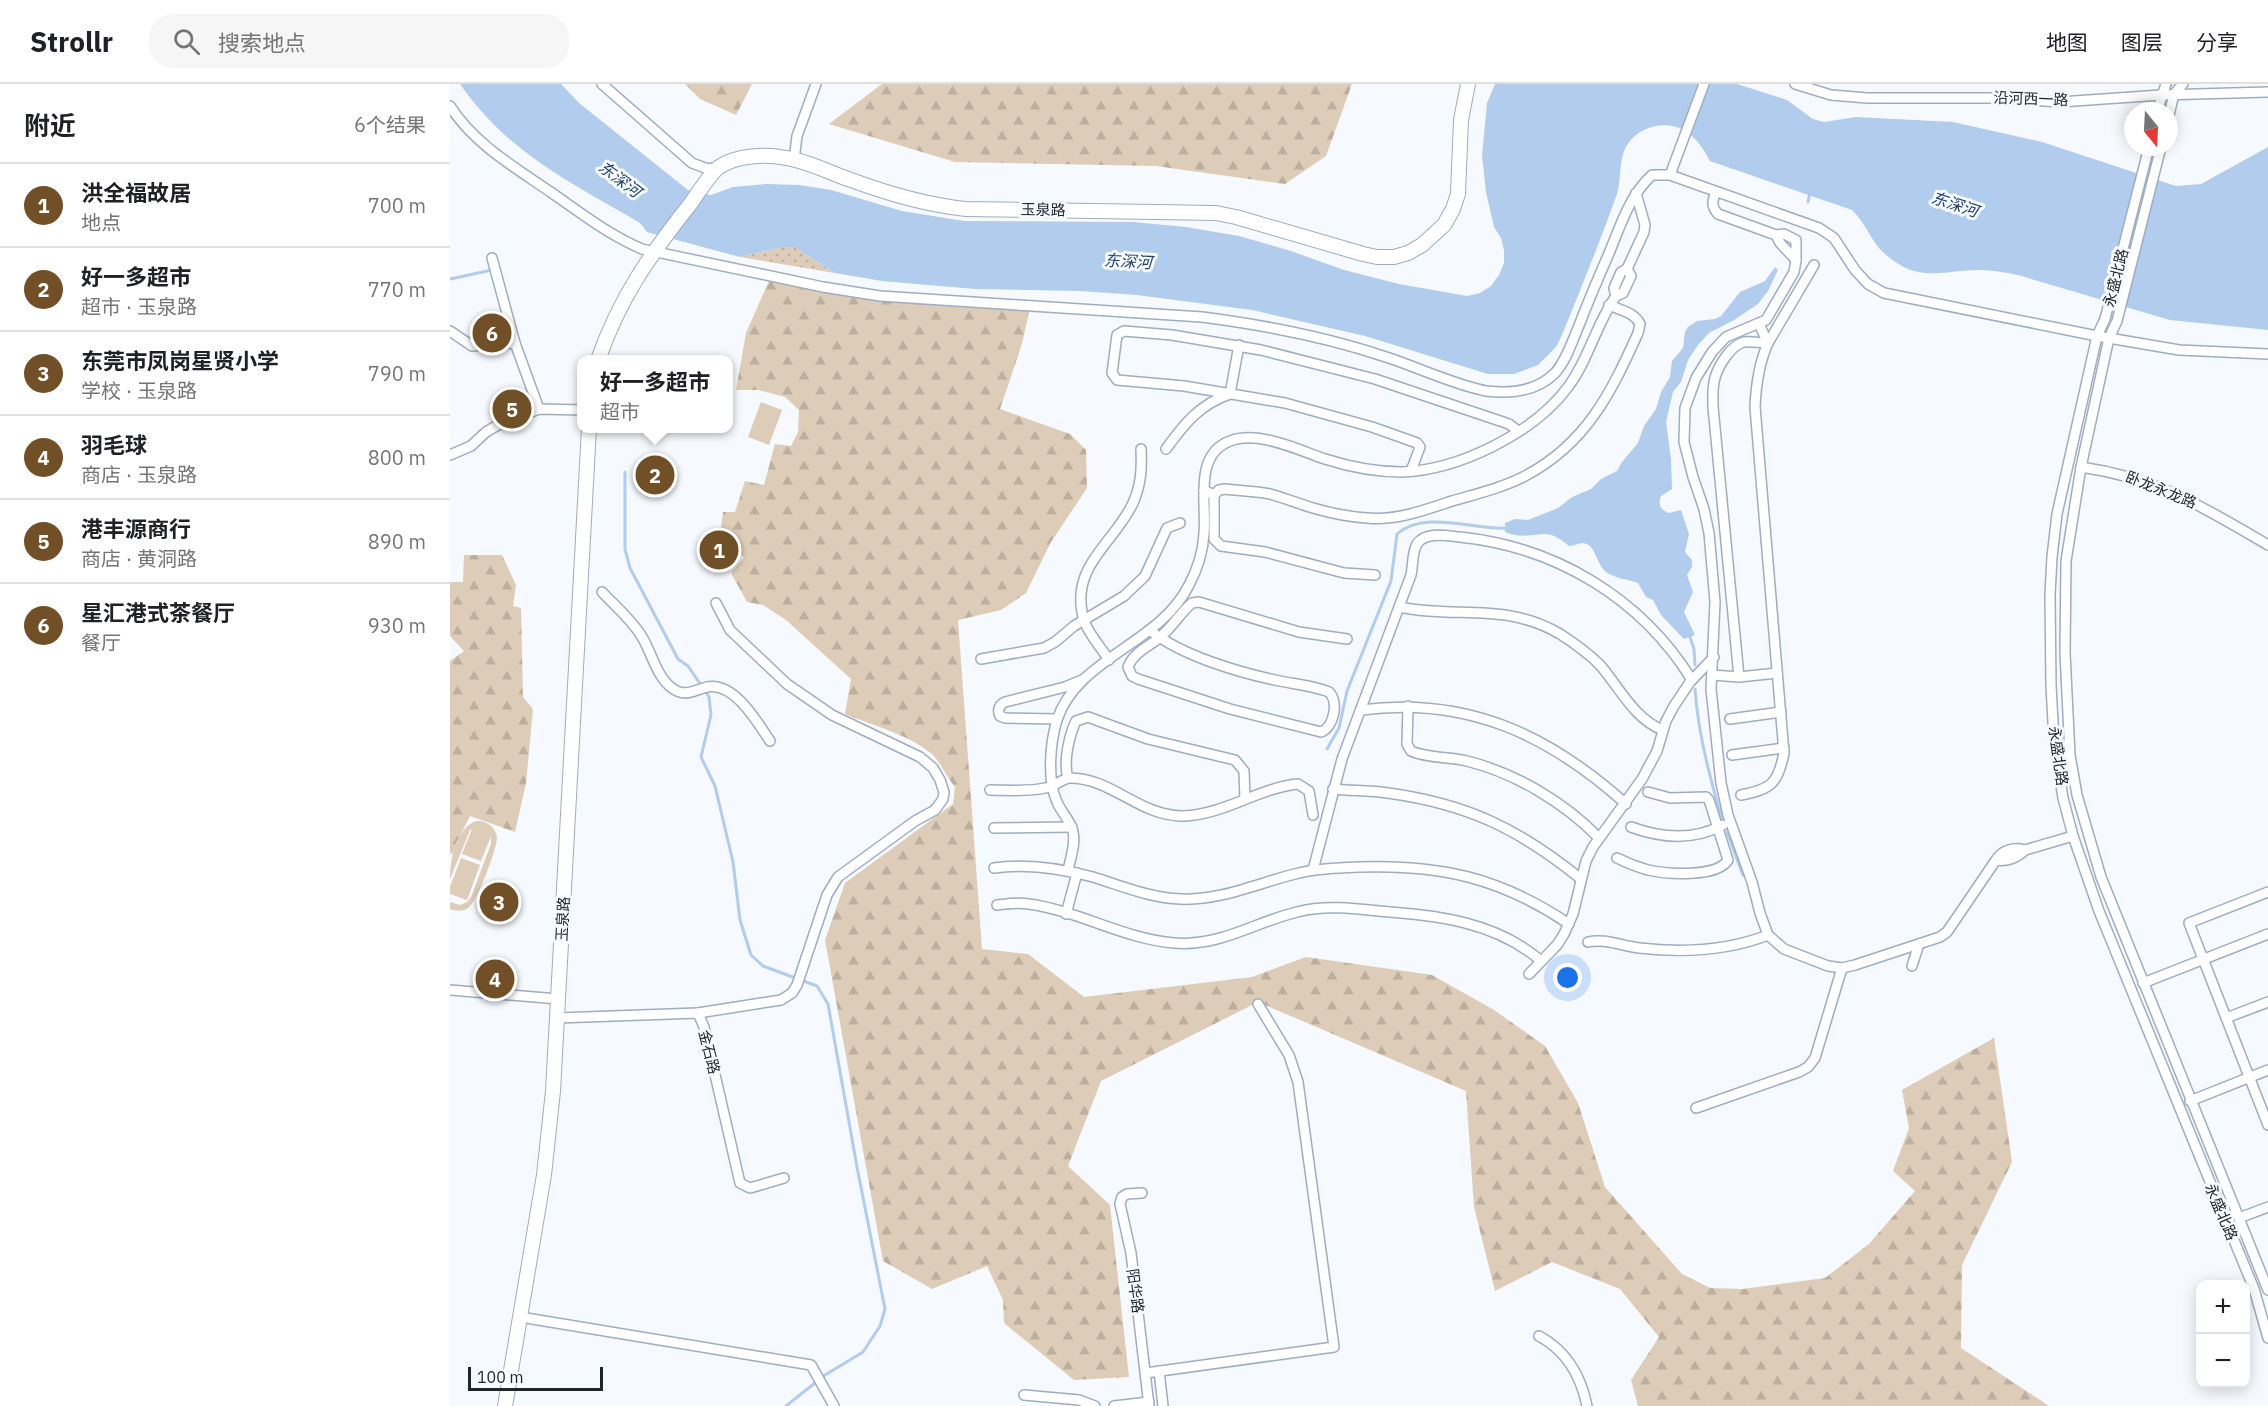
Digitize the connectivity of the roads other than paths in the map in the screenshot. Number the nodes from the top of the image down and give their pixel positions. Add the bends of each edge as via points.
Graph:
1 (602, 84) edge
2 (816, 84) edge
3 (1468, 84) edge
4 (1704, 84) edge
5 (1795, 84) edge
6 (2166, 84) edge
7 (2183, 84) edge
8 (2268, 92) edge
9 (2174, 94) junction
10 (2161, 95) junction
11 (2159, 102) edge
12 (2172, 102) edge
13 (450, 106) edge
14 (2147, 156) edge
15 (2158, 156) edge
16 (794, 160) junction
17 (719, 167) junction
18 (1670, 176) junction
19 (1716, 192) junction
20 (1636, 193) junction
21 (653, 251) junction
22 (492, 258) dead end
23 (1814, 265) dead end
24 (1609, 305) junction
25 (1759, 324) junction
26 (450, 331) edge
27 (2097, 336) junction
28 (2109, 338) junction
29 (515, 343) junction
30 (1768, 344) junction
31 (1239, 345) junction
32 (2268, 354) edge
33 (600, 355) edge
34 (1230, 393) junction
35 (539, 409) junction
36 (577, 410) edge
37 (1518, 431) junction
38 (589, 433) edge
39 (1141, 449) dead end
40 (1166, 449) dead end
41 (450, 455) edge
42 (2081, 467) junction
43 (1411, 471) junction
44 (1204, 490) junction
45 (1214, 495) junction
46 (1180, 523) dead end
47 (2268, 545) edge
48 (1375, 575) dead end
49 (602, 592) dead end
50 (716, 603) dead end
51 (1399, 607) junction
52 (1084, 621) junction
53 (1151, 631) junction
54 (1160, 638) junction
55 (1347, 639) dead end
56 (1714, 657) junction
57 (981, 660) dead end
58 (1109, 660) junction
59 (1777, 673) junction
60 (1713, 675) junction
61 (1739, 677) junction
62 (1087, 678) junction
63 (1692, 680) junction
64 (1408, 706) junction
65 (1361, 710) junction
66 (1781, 712) junction
67 (1057, 719) junction
68 (1730, 719) dead end
69 (1664, 730) junction
70 (770, 741) dead end
71 (1784, 748) junction
72 (1732, 755) dead end
73 (1068, 778) junction
74 (1052, 786) junction
75 (1333, 789) junction
76 (990, 790) dead end
77 (1648, 792) dead end
78 (1741, 795) dead end
79 (1245, 799) junction
80 (1626, 804) junction
81 (1313, 815) dead end
82 (1730, 820) junction
83 (1631, 827) dead end
84 (1718, 827) junction
85 (994, 828) dead end
86 (1072, 828) junction
87 (2073, 836) junction
88 (1599, 838) junction
89 (1617, 858) dead end
90 (994, 868) dead end
91 (1313, 870) junction
92 (1072, 872) junction
93 (1581, 879) junction
94 (2268, 892) edge
95 (997, 904) dead end
96 (1066, 914) junction
97 (1569, 924) junction
98 (2268, 934) edge
99 (1768, 936) junction
100 (1588, 942) dead end
101 (1919, 944) junction
102 (2204, 960) junction
103 (1541, 961) junction
104 (1912, 966) dead end
105 (1842, 968) junction
106 (1529, 974) dead end
107 (2143, 983) junction
108 (450, 990) edge
109 (558, 999) junction
110 (2268, 1002) edge
111 (1258, 1004) dead end
112 (698, 1013) junction
113 (557, 1018) junction
114 (2226, 1018) junction
115 (2268, 1071) edge
116 (2250, 1078) junction
117 (2190, 1101) junction
118 (1696, 1108) dead end
119 (2268, 1125) edge
120 (784, 1178) dead end
121 (1142, 1193) dead end
122 (2268, 1207) edge
123 (2239, 1218) junction
124 (2268, 1290) edge
125 (520, 1317) junction
126 (1539, 1336) dead end
127 (2268, 1338) edge
128 (1159, 1371) junction
129 (1146, 1373) junction
130 (1024, 1395) dead end
131 (1149, 1404) edge
132 (505, 1406) edge
133 (834, 1406) edge
134 (1095, 1406) edge
135 (1114, 1406) edge
136 (1163, 1406) edge
137 (1587, 1406) edge

1 - 17 street via 692,163 708,169
2 - 16 street via 797,136
3 - 16 street, 玉泉路 via 1461,120 1460,181 1453,209 1444,225 1422,245 1394,257 1363,254 1216,213 945,207 882,192
4 - 18 street
5 - 10 street, 沿河西一路 via 1831,95 1867,98 2060,102
6 - 10 street
7 - 9 street
8 - 9 street, 沿河西一路
9 - 10 street, 沿河西一路
9 - 12 street
10 - 11 street
13 - 21 street via 463,124 503,158 614,235
14 - 27 street, 永盛北路 via 2105,319
15 - 28 street, 永盛北路
16 - 17 street, 玉泉路 via 758,156
17 - 21 street
18 - 19 street
18 - 20 street via 1652,175
19 - 25 street via 1712,202 1718,214 1776,235 1797,260 1771,314
19 - 27 street via 1819,228 1834,238 1868,284 1884,293
20 - 21 street via 1557,371 1540,384 1500,393 1472,388 1352,347 1232,321 880,296
20 - 24 street via 1644,232 1628,269 1617,280 1616,296
21 - 33 street via 615,315
22 - 29 street
23 - 30 street
24 - 37 street via 1567,388
24 - 45 street via 1637,317 1640,324 1612,387 1584,430 1566,449 1523,477 1383,519 1328,512 1256,492 1225,489
25 - 30 street
25 - 56 street via 1726,337 1712,352 1689,392 1683,423 1688,460 1707,522 1715,602
26 - 29 street via 472,346
27 - 28 street
27 - 87 street, 永盛北路 via 2058,514 2050,595 2054,741
28 - 32 street via 2179,350
28 - 42 street, 永盛北路
29 - 35 street
30 - 59 street via 1755,407
30 - 61 street via 1737,345 1720,368 1713,390
31 - 34 street
31 - 34 street via 1172,334 1124,331 1117,335 1112,373 1117,380
31 - 37 street via 1375,379 1509,424
34 - 40 street via 1202,407
34 - 43 street via 1332,416 1412,441 1420,447
35 - 36 street
35 - 41 street via 498,425 471,446
37 - 43 street via 1470,456
38 - 109 street, 玉泉路
39 - 52 street via 1142,475 1133,502 1086,572
42 - 47 street, 卧龙永龙路 via 2155,484
42 - 107 street, 永盛北路 via 2066,561 2064,602 2070,755 2089,840
43 - 44 street via 1376,471 1269,440 1237,439 1223,445 1209,460
44 - 45 street
44 - 53 street via 1204,536 1196,571 1179,603
45 - 48 street via 1214,539 1221,546 1265,552 1344,573
46 - 52 street via 1167,528 1151,566 1136,586
49 - 70 street via 641,635 665,681 686,694 708,687 724,690 748,708
50 - 112 street via 730,630 787,684 832,715 920,757 937,774 943,799 935,810 847,870 832,886 792,993 781,1000
51 - 63 street via 1411,575 1416,545 1421,540 1440,536 1511,547 1564,565 1613,595 1648,624
51 - 65 street
51 - 69 street via 1452,613 1495,612 1547,627 1588,654 1650,724
52 - 57 street via 1044,648
52 - 58 street
53 - 54 street
53 - 58 street
54 - 54 street via 1250,674 1329,692 1334,700 1329,725 1326,730 1314,732 1132,676 1128,667 1131,660
54 - 55 street via 1185,609 1199,602 1299,632
56 - 60 street
56 - 63 street
58 - 62 street
59 - 61 street
59 - 66 street
60 - 61 street
60 - 82 street via 1717,755
62 - 67 street via 1068,698
62 - 67 street via 1005,702 999,708 1000,716 1005,718
63 - 69 street via 1674,706
64 - 65 street
64 - 80 street via 1469,713 1516,730 1579,765
64 - 88 street via 1407,744 1412,751 1474,763 1515,779 1569,811
65 - 75 street
66 - 68 street
66 - 71 street
67 - 74 street
69 - 80 street via 1657,751
71 - 72 street
71 - 78 street via 1776,780 1761,792
73 - 74 street
73 - 79 street via 1099,784 1163,814 1197,815
73 - 79 street via 1066,764 1073,727 1076,721 1088,717 1148,739 1234,760 1244,771
74 - 76 street
74 - 86 street via 1057,804
75 - 91 street
75 - 93 street via 1419,798 1468,810 1518,834
77 - 84 street via 1670,798 1706,797
79 - 81 street via 1298,784 1309,791
80 - 88 street
82 - 84 street
82 - 99 street
83 - 84 street via 1674,837
84 - 89 street via 1728,854 1721,868 1666,873
85 - 86 street
86 - 92 street
87 - 101 street via 2025,850 2019,856 1996,860 1953,925 1940,937
87 - 127 street, 永盛北路 via 2103,922 2254,1289
88 - 93 street
90 - 92 street via 1026,865
91 - 92 street via 1213,898 1182,900 1149,895
91 - 97 street via 1375,867 1457,873 1502,888
92 - 96 street
93 - 97 street
94 - 102 street via 2189,923
95 - 96 street via 1029,904
96 - 103 street via 1143,938 1193,943 1225,938 1307,910 1364,909 1430,915 1496,932
97 - 103 street via 1557,945
98 - 102 street
99 - 100 street via 1723,948 1680,951
99 - 105 street via 1784,949
101 - 104 street
101 - 105 street
102 - 107 street
102 - 114 street
103 - 106 street
105 - 118 street via 1815,1058 1808,1067
107 - 117 street, 永盛北路
108 - 109 street
109 - 113 street, 玉泉路
110 - 114 street
111 - 128 street via 1289,1055 1298,1082 1334,1347
112 - 113 street, 金石路
112 - 120 street, 金石路 via 740,1183 750,1188
113 - 125 street, 玉泉路 via 549,1133
114 - 116 street
115 - 116 street
116 - 117 street
116 - 119 street
117 - 123 street, 永盛北路
121 - 129 street, 阳华路 via 1127,1194 1120,1204 1131,1253
122 - 123 street
123 - 124 street, 永盛北路
125 - 132 street, 玉泉路
125 - 133 street via 811,1365
126 - 137 street via 1571,1363
128 - 129 street
128 - 136 street
129 - 131 street, 阳华路
130 - 134 street via 1079,1400
131 - 135 street

